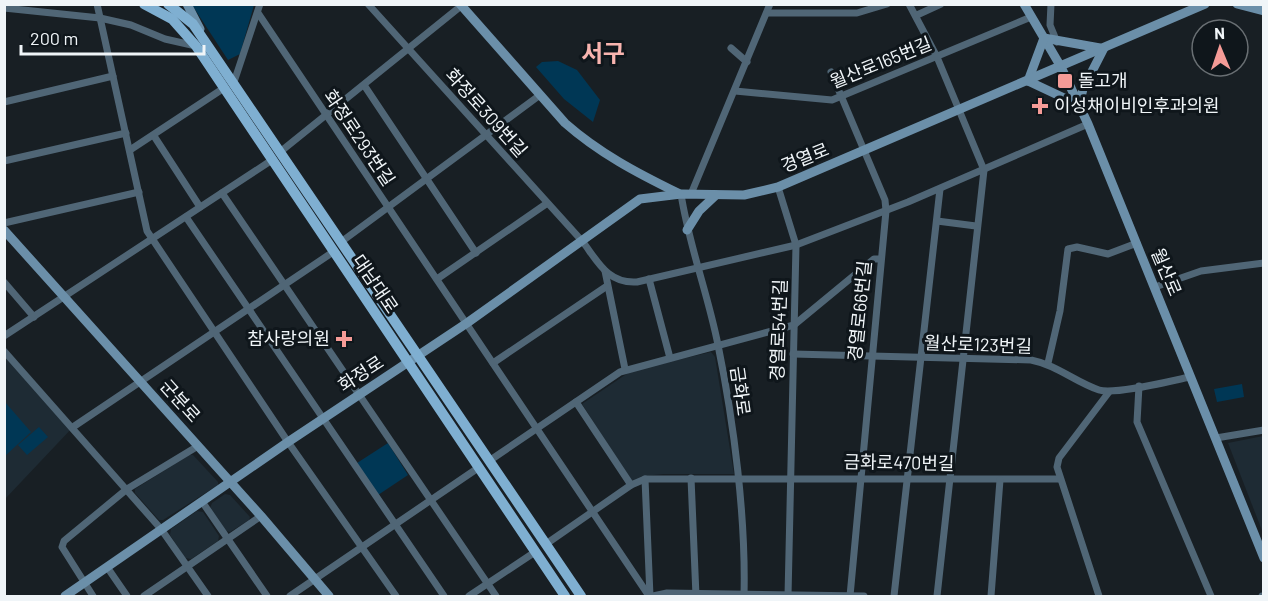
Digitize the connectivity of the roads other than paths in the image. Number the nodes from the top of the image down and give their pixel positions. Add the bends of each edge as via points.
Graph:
1 (97, 4) edge
2 (144, 4) edge
3 (168, 4) edge
4 (187, 4) edge
5 (260, 4) edge
6 (368, 4) edge
7 (770, 4) edge
8 (887, 4) edge
9 (909, 4) edge
10 (941, 4) edge
11 (1024, 4) edge
12 (1051, 4) edge
13 (1179, 4) edge
14 (1205, 4) edge
15 (1237, 4) edge
16 (461, 5) edge
17 (4, 8) edge
18 (1263, 11) edge
19 (258, 13) junction
20 (767, 13) junction
21 (1183, 14) junction
22 (917, 15) junction
23 (1031, 17) junction
24 (100, 18) junction
25 (1044, 38) junction
26 (1057, 42) junction
27 (200, 43) junction
28 (731, 48) dead end
29 (1104, 48) junction
30 (410, 50) junction
31 (937, 57) junction
32 (747, 62) junction
33 (1061, 67) junction
34 (831, 72) dead end
35 (113, 76) junction
36 (1028, 81) junction
37 (229, 85) junction
38 (364, 86) junction
39 (735, 91) junction
40 (540, 95) junction
41 (841, 97) junction
42 (4, 102) edge
43 (1079, 105) junction
44 (959, 111) junction
45 (326, 115) junction
46 (1088, 124) junction
47 (126, 133) junction
48 (486, 135) junction
49 (154, 136) junction
50 (130, 150) junction
51 (864, 152) junction
52 (276, 156) junction
53 (4, 160) edge
54 (984, 170) junction
55 (426, 179) junction
56 (778, 187) junction
57 (940, 189) junction
58 (139, 192) junction
59 (222, 193) junction
60 (686, 194) junction
61 (716, 195) junction
62 (546, 204) junction
63 (200, 207) junction
64 (388, 207) junction
65 (886, 211) junction
66 (186, 217) junction
67 (937, 221) junction
68 (4, 224) edge
69 (976, 226) junction
70 (4, 230) edge
71 (687, 230) junction
72 (152, 239) junction
73 (341, 242) junction
74 (583, 242) junction
75 (1137, 243) junction
76 (796, 245) junction
77 (333, 252) junction
78 (476, 253) junction
79 (880, 259) junction
80 (1263, 263) edge
81 (697, 268) junction
82 (604, 271) junction
83 (437, 279) junction
84 (650, 279) junction
85 (4, 282) edge
86 (284, 285) junction
87 (607, 286) junction
88 (1155, 287) junction
89 (63, 296) junction
90 (248, 309) junction
91 (34, 317) junction
92 (467, 322) junction
93 (794, 325) junction
94 (215, 332) junction
95 (4, 336) edge
96 (718, 345) junction
97 (4, 351) edge
98 (793, 354) junction
99 (418, 356) junction
100 (870, 357) junction
101 (670, 358) junction
102 (921, 358) junction
103 (962, 359) junction
104 (407, 363) junction
105 (494, 363) junction
106 (1048, 363) junction
107 (625, 369) junction
108 (1190, 377) junction
109 (139, 381) junction
110 (1138, 386) junction
111 (1109, 392) junction
112 (358, 395) junction
113 (576, 402) junction
114 (322, 419) junction
115 (73, 427) junction
116 (536, 429) junction
117 (1263, 430) edge
118 (1216, 438) junction
119 (288, 442) junction
120 (198, 446) junction
121 (489, 461) junction
122 (478, 468) junction
123 (790, 477) junction
124 (691, 478) junction
125 (738, 478) junction
126 (860, 478) junction
127 (908, 478) junction
128 (645, 479) junction
129 (950, 479) junction
130 (1000, 480) junction
131 (1059, 480) junction
132 (231, 483) junction
133 (631, 484) junction
134 (127, 489) junction
135 (431, 501) junction
136 (203, 503) junction
137 (592, 513) junction
138 (261, 516) junction
139 (395, 525) junction
140 (161, 529) junction
141 (228, 539) junction
142 (546, 544) junction
143 (363, 547) junction
144 (535, 552) junction
145 (1263, 558) edge
146 (106, 567) junction
147 (188, 567) junction
148 (316, 579) junction
149 (83, 583) junction
150 (487, 584) junction
151 (149, 595) edge
152 (696, 595) edge
153 (745, 595) edge
154 (788, 596) edge
155 (850, 596) edge
156 (64, 597) edge
157 (93, 597) edge
158 (127, 597) edge
159 (208, 597) edge
160 (267, 597) edge
161 (290, 597) edge
162 (328, 597) edge
163 (396, 597) edge
164 (444, 597) edge
165 (469, 597) edge
166 (496, 597) edge
167 (565, 597) edge
168 (581, 597) edge
169 (651, 597) edge
170 (864, 597) edge
171 (894, 597) edge
172 (937, 597) edge
173 (991, 597) edge
174 (1099, 597) edge
175 (1211, 597) edge

1 - 24 street
2 - 27 main road, 대남대로 via 172,19
3 - 27 main road, 대남대로 via 186,16
4 - 27 street
5 - 19 street
6 - 30 street, 화정로309번길
7 - 20 street
8 - 20 street via 864,12
9 - 22 street
10 - 22 street
11 - 23 street, 월산로
12 - 26 street via 1050,25
13 - 21 street
14 - 21 street, 경열로
15 - 18 street
16 - 30 street
16 - 40 street, 경열로
17 - 24 street
19 - 37 street
19 - 45 street, 화정로293번길
20 - 32 street
21 - 29 street, 경열로
22 - 31 street
23 - 25 street, 월산로
23 - 31 street, 월산로165번길
24 - 27 street
24 - 35 street
25 - 26 street
25 - 33 street, 월산로
25 - 36 street
26 - 29 street
27 - 37 main road, 대남대로
28 - 32 street
29 - 33 street, 경열로
29 - 43 street
30 - 38 street
30 - 48 street, 화정로309번길
31 - 41 street, 월산로165번길
31 - 44 street
32 - 39 street
33 - 36 street, 경열로
33 - 43 street, 월산로
34 - 41 street, 경열로66번길
35 - 42 street
35 - 47 street
36 - 43 street
36 - 44 street, 경열로
37 - 49 street
37 - 52 main road, 대남대로
38 - 45 street
38 - 55 street
39 - 41 street, 월산로165번길 via 817,100
39 - 60 street
40 - 48 street
40 - 60 street, 경열로 via 564,123 602,153
41 - 51 street, 경열로66번길
43 - 46 street, 월산로
44 - 51 street, 경열로
44 - 54 street
45 - 52 street
45 - 64 street, 화정로293번길
46 - 54 street
46 - 75 street, 월산로
47 - 50 street
47 - 53 street
48 - 55 street
48 - 62 street, 화정로309번길
49 - 50 street
49 - 63 street
50 - 58 street
51 - 56 street, 경열로
51 - 65 street, 경열로66번길
52 - 59 street
52 - 73 main road, 대남대로
52 - 77 main road, 대남대로
54 - 57 street
54 - 69 street
55 - 64 street
55 - 78 street
56 - 61 street, 경열로 via 744,195
56 - 76 street, 경열로54번길
57 - 65 street
57 - 67 street
58 - 68 street
58 - 72 street
59 - 63 street
59 - 86 street
60 - 61 street, 경열로
60 - 71 street, 금화로
60 - 74 street, 화정로 via 640,199
61 - 71 street
62 - 74 street, 화정로309번길
62 - 78 street
63 - 66 street
64 - 73 street
64 - 83 street, 화정로293번길
65 - 76 street
65 - 79 street, 경열로66번길
66 - 72 street
66 - 90 street
67 - 69 street
67 - 102 street
69 - 103 street
70 - 89 street, 군분로
71 - 81 street, 금화로
72 - 89 street
72 - 94 street
73 - 99 main road, 대남대로
74 - 82 street, 화정로309번길
74 - 92 street, 화정로
75 - 88 street, 월산로
75 - 106 street via 1108,254 1077,247 1068,249
76 - 81 street
76 - 93 street, 경열로54번길
77 - 86 street
77 - 104 main road, 대남대로
78 - 83 street
79 - 93 street via 874,259
79 - 100 street, 경열로66번길
80 - 88 street via 1201,271
81 - 84 street
81 - 96 street, 금화로
82 - 84 street via 618,281
82 - 87 street
83 - 92 street, 화정로293번길
84 - 101 street
85 - 91 street
86 - 90 street
86 - 112 street
87 - 105 street
87 - 107 street
88 - 108 street, 월산로
89 - 91 street
89 - 109 street, 군분로
90 - 94 street
90 - 114 street
91 - 95 street
92 - 99 street, 화정로
92 - 105 street, 화정로293번길
93 - 96 street
93 - 98 street, 경열로54번길
94 - 109 street
94 - 119 street
96 - 101 street
96 - 125 street, 금화로
97 - 115 street
98 - 100 street, 월산로123번길
98 - 123 street, 경열로54번길
99 - 104 street, 화정로
99 - 121 main road, 대남대로
100 - 102 street, 월산로123번길
100 - 126 street, 경열로66번길
101 - 107 street
102 - 103 street, 월산로123번길
102 - 127 street
103 - 106 street, 월산로123번길
103 - 129 street
104 - 112 street, 화정로
104 - 122 main road, 대남대로
105 - 116 street, 화정로293번길
106 - 111 street, 월산로123번길
107 - 113 street
108 - 110 street
108 - 118 street, 월산로
109 - 115 street
109 - 120 street, 군분로
110 - 111 street
110 - 175 street via 1137,422
111 - 131 street via 1059,458
112 - 114 street, 화정로
112 - 135 street
113 - 116 street
113 - 133 street
114 - 119 street, 화정로
114 - 139 street
115 - 134 street
116 - 121 street
116 - 137 street, 화정로293번길
117 - 118 street
118 - 145 street, 월산로
119 - 132 street, 화정로
119 - 143 street
120 - 132 street, 군분로
120 - 134 street
121 - 142 main road, 대남대로
122 - 135 street
122 - 144 main road, 대남대로
123 - 125 street, 금화로470번길
123 - 126 street, 금화로470번길
123 - 154 street, 경열로54번길
124 - 125 street, 금화로470번길
124 - 128 street, 금화로470번길
124 - 152 street
125 - 153 street, 금화로
126 - 127 street, 금화로470번길
126 - 155 street, 경열로66번길
127 - 129 street, 금화로470번길
127 - 171 street
128 - 133 street, 금화로470번길
128 - 169 street
129 - 130 street, 금화로470번길
129 - 172 street
130 - 131 street, 금화로470번길
130 - 173 street
131 - 174 street
132 - 136 street, 화정로
132 - 138 street, 군분로
133 - 137 street, 금화로470번길
134 - 140 street
134 - 149 street via 62,544
135 - 139 street
135 - 150 street
136 - 140 street, 화정로
136 - 141 street
137 - 142 street, 금화로470번길
137 - 169 street, 화정로293번길
138 - 141 street
138 - 148 street, 군분로
139 - 143 street
139 - 164 street
140 - 146 street, 화정로
140 - 147 street
141 - 147 street
141 - 160 street
142 - 168 main road, 대남대로
143 - 148 street
143 - 163 street
144 - 150 street
144 - 167 main road, 대남대로
146 - 149 street, 화정로
146 - 158 street
147 - 151 street
147 - 159 street
148 - 161 street
148 - 162 street, 군분로
149 - 156 street, 화정로
149 - 157 street
150 - 165 street
150 - 166 street
152 - 153 street
152 - 169 street via 667,593
153 - 154 street
154 - 155 street
155 - 170 street

